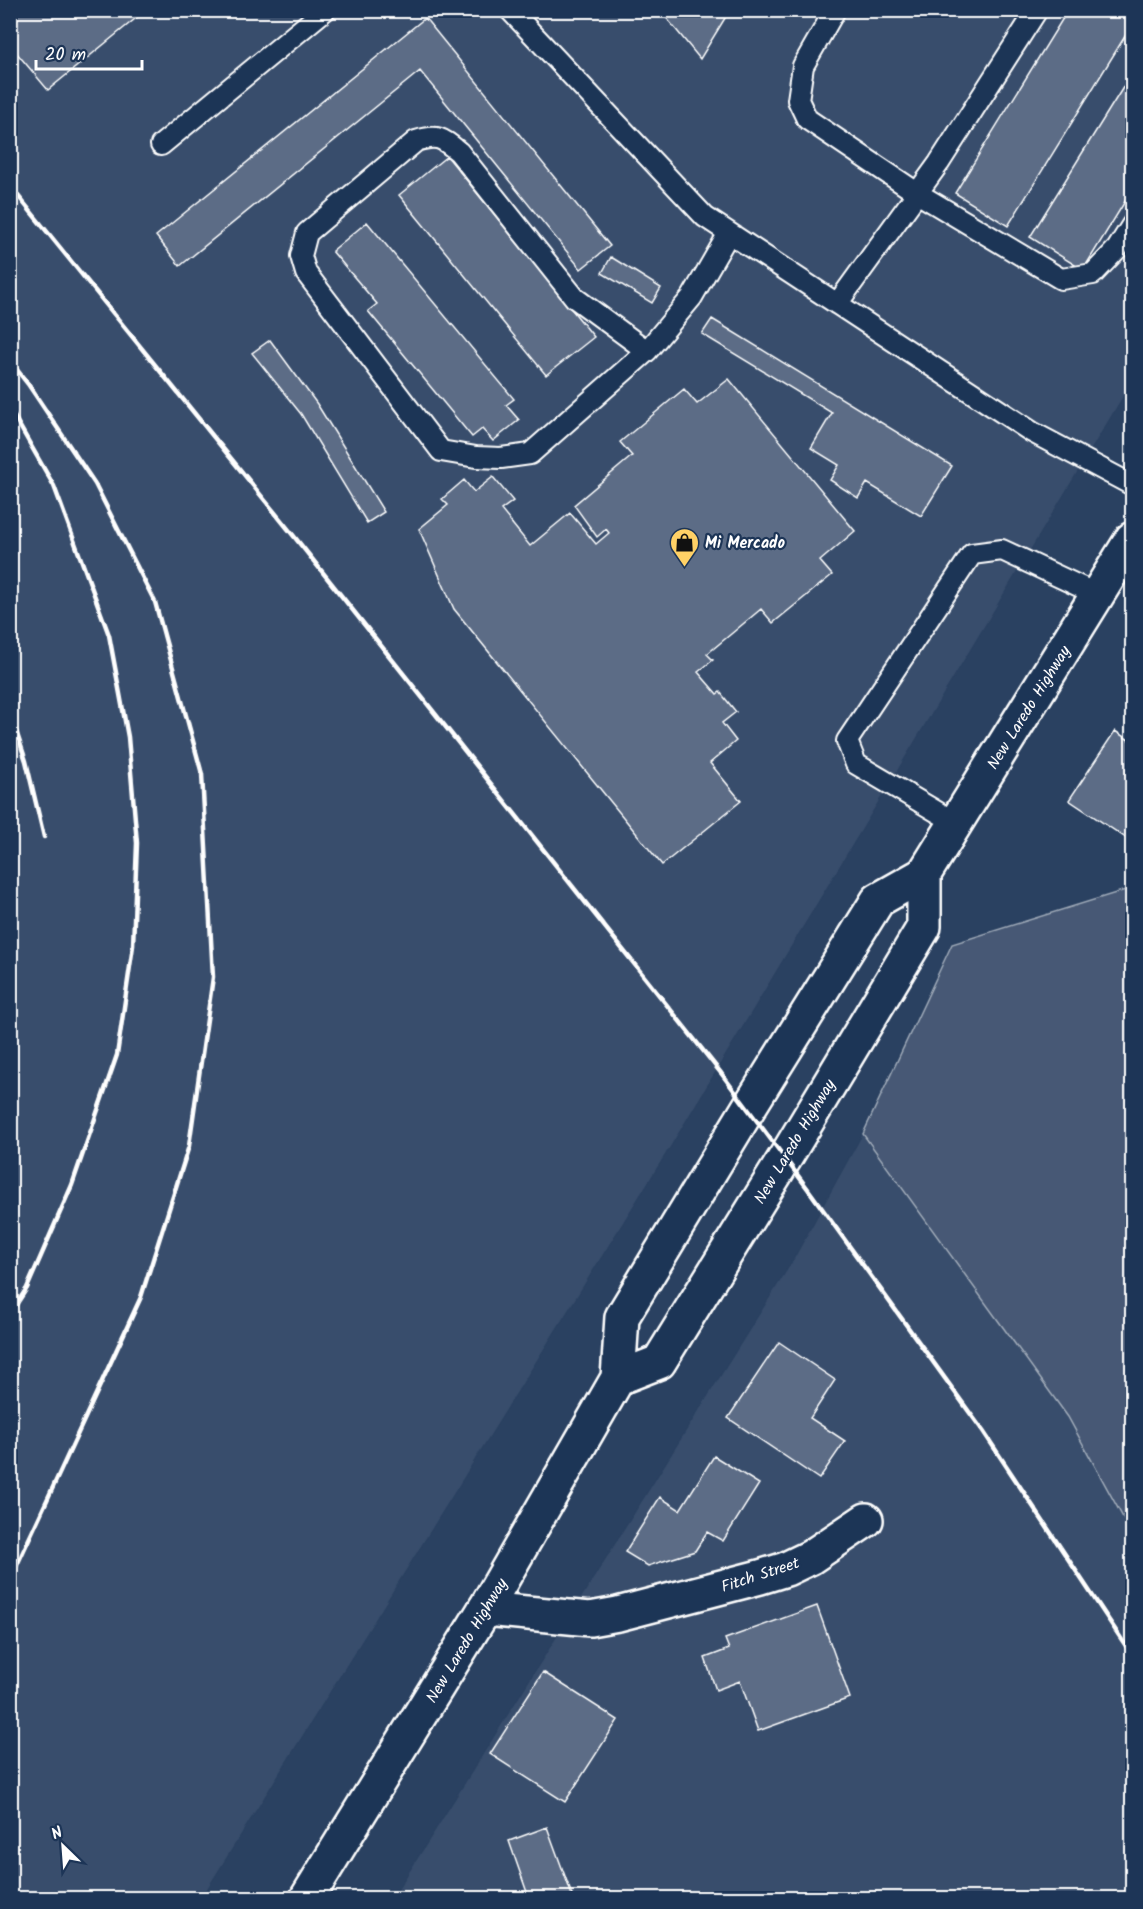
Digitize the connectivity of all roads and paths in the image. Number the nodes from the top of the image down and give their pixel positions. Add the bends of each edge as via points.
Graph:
1 (325, 10) edge
2 (510, 10) edge
3 (835, 10) edge
4 (1037, 10) edge
5 (161, 145) dead end
6 (917, 193) junction
7 (1132, 225) edge
8 (729, 233) junction
9 (837, 304) junction
10 (647, 351) junction
11 (1132, 485) edge
12 (1132, 539) edge
13 (1098, 595) junction
14 (956, 823) junction
15 (924, 874) junction
16 (618, 1378) junction
17 (866, 1520) dead end
18 (485, 1609) junction
19 (307, 1899) edge

1 - 5 lane
2 - 8 lane via 705,217
3 - 6 lane via 803,66 798,100 807,119
4 - 6 lane
6 - 7 lane via 1061,279 1093,274 1117,249
6 - 9 lane
8 - 9 lane
8 - 10 lane via 692,297
9 - 11 lane via 1032,432
10 - 10 lane via 531,454 501,458 441,451 306,273 301,256 307,233 416,141 441,137 459,152 575,298
12 - 13 main road, New Laredo Highway
13 - 14 main road, New Laredo Highway
13 - 14 lane via 1002,550 972,554 847,741 856,764
14 - 15 main road, New Laredo Highway
15 - 16 main road, New Laredo Highway via 878,900 748,1109 622,1317
15 - 16 main road, New Laredo Highway via 924,927 785,1158 659,1362
16 - 18 main road, New Laredo Highway
17 - 18 main road, Fitch Street via 786,1569 618,1614 590,1619
18 - 19 main road, New Laredo Highway

